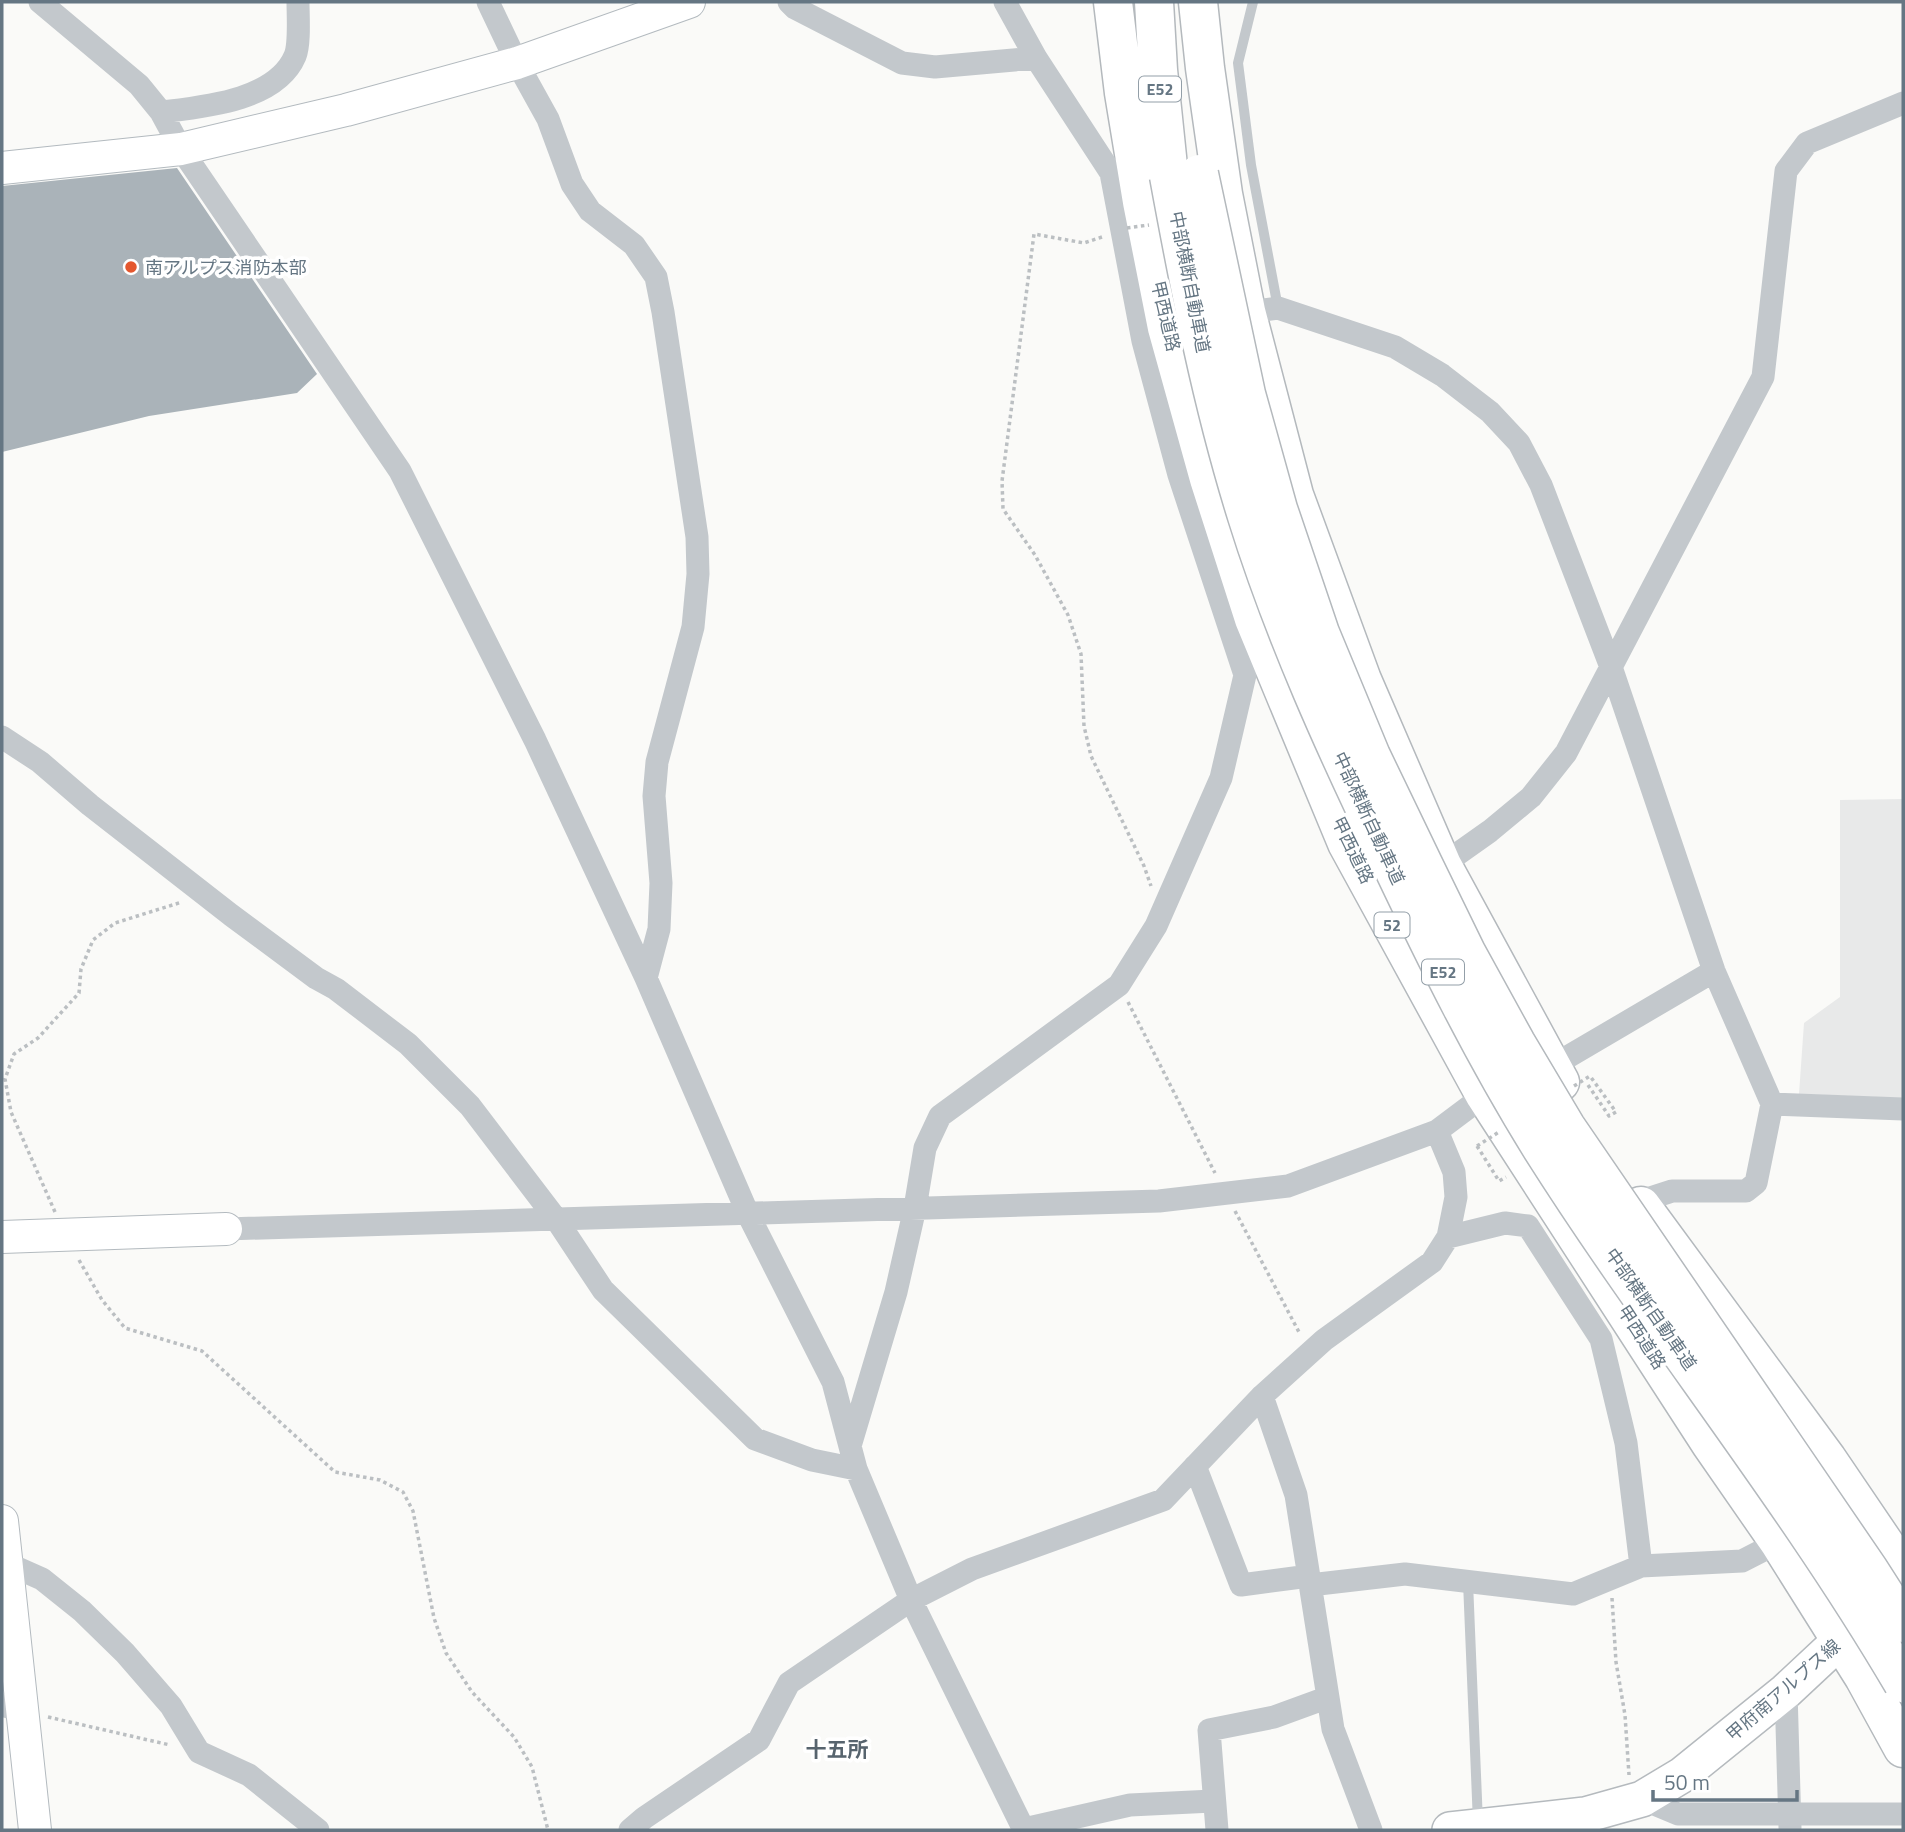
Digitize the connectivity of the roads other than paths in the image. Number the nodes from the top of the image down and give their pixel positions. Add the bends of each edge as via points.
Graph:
1 (40, 2) edge
2 (298, 2) edge
3 (488, 2) edge
4 (689, 2) edge
5 (789, 2) edge
6 (1005, 2) edge
7 (1113, 2) edge
8 (1153, 2) edge
9 (1179, 2) edge
10 (1198, 2) edge
11 (1253, 2) edge
12 (1036, 58) junction
13 (517, 63) junction
14 (1903, 103) edge
15 (161, 113) junction
16 (181, 149) junction
17 (2, 168) edge
18 (1262, 310) junction
19 (1155, 334) junction
20 (1611, 667) junction
21 (2, 737) edge
22 (1442, 865) junction
23 (1714, 971) junction
24 (646, 978) junction
25 (1552, 1068) junction
26 (1485, 1095) junction
27 (1772, 1104) junction
28 (1903, 1109) edge
29 (1437, 1131) junction
30 (1638, 1202) junction
31 (915, 1209) junction
32 (748, 1214) junction
33 (556, 1219) junction
34 (226, 1229) joint
35 (2, 1237) edge
36 (1448, 1237) junction
37 (1262, 1396) junction
38 (850, 1446) junction
39 (1195, 1466) junction
40 (856, 1469) junction
41 (2, 1521) edge
42 (1779, 1542) junction
43 (5, 1558) edge
44 (1641, 1566) junction
45 (1903, 1571) edge
46 (1903, 1579) edge
47 (1310, 1581) junction
48 (1468, 1581) junction
49 (911, 1600) junction
50 (1903, 1623) edge
51 (1840, 1641) junction
52 (1903, 1683) edge
53 (1786, 1691) junction
54 (1326, 1698) junction
55 (12, 1708) edge
56 (1903, 1748) edge
57 (1213, 1801) junction
58 (1637, 1801) junction
59 (1903, 1814) edge
60 (1790, 1822) edge
61 (1464, 1829) edge
62 (36, 1830) edge
63 (318, 1830) edge
64 (630, 1830) edge
65 (1024, 1830) edge
66 (1217, 1830) edge
67 (1371, 1830) edge

1 - 15 street via 139,85
2 - 15 street via 296,54 284,73 259,90 222,104
3 - 13 street
4 - 13 street
5 - 12 street via 902,63 935,67
6 - 12 street
7 - 19 highway, 甲西道路 / 52 via 1142,202
8 - 52 highway, 中部横断自動車道 / E52, bridge via 1169,176 1215,401 1247,516 1287,630 1343,763 1441,968 1540,1145 1828,1564
9 - 50 highway, 中部横断自動車道 / E52, bridge via 1199,174 1246,394 1278,509 1320,632 1371,756 1467,954 1566,1127
10 - 18 highway via 1223,194
11 - 18 lane via 1238,63
12 - 19 street via 1111,173 1122,231
13 - 16 street
13 - 24 street via 548,119 572,184 590,211 634,245 656,277 697,537 693,627 657,762 659,929
14 - 20 street via 1807,143 1786,171 1763,377
15 - 16 street
16 - 17 street
16 - 24 street via 400,471 535,740
18 - 19 street
18 - 20 street via 1395,347 1490,412 1520,443 1541,485
18 - 22 highway via 1294,495 1362,680
19 - 26 highway, 甲西道路 / 52 via 1254,619 1347,843
19 - 31 street via 1179,475 1245,675 1221,778 1161,914 1119,985 940,1116 925,1148
20 - 22 street via 1566,754 1531,797
20 - 23 street
21 - 33 street via 40,762 204,895 408,1044 470,1106
22 - 25 highway
23 - 25 street
23 - 27 street
24 - 32 street
25 - 26 street
25 - 30 highway via 1606,1159
26 - 29 street
26 - 42 highway, 甲西道路 / 52
27 - 28 street
27 - 30 street via 1756,1183 1746,1191 1672,1191
29 - 31 street via 1288,1186 1159,1201
29 - 36 street via 1454,1172 1456,1196
30 - 45 highway via 1827,1459
31 - 32 street
31 - 38 street via 896,1292
32 - 33 street
32 - 38 street via 833,1382
33 - 34 street
33 - 40 street via 603,1290 755,1439 813,1460
34 - 35 street
36 - 37 street via 1432,1262 1324,1340
36 - 44 street via 1505,1223 1528,1226 1601,1339 1626,1443
37 - 39 street
37 - 47 street via 1296,1495
38 - 40 street
39 - 47 street via 1241,1585
39 - 49 street via 1163,1500 972,1569
40 - 49 street
41 - 43 street
42 - 44 street via 1742,1561
42 - 51 highway, 甲西道路 / 52
43 - 55 street
43 - 63 street via 42,1579 91,1619 170,1706 199,1752 249,1775
44 - 48 street via 1573,1594
46 - 51 main road, 甲府南アルプス線
47 - 48 street via 1405,1574
47 - 54 street
48 - 61 lane
49 - 64 street via 789,1684 759,1740
49 - 65 street
51 - 53 main road, 甲府南アルプス線
51 - 56 highway, 甲西道路 / 52
53 - 58 main road, 甲府南アルプス線 via 1682,1775
53 - 60 street
54 - 57 street via 1274,1717 1209,1730
54 - 67 street
55 - 62 street
57 - 65 street via 1130,1805
57 - 66 street
58 - 60 street via 1678,1814
58 - 61 main road, 甲府南アルプス線 via 1584,1815
59 - 60 street

